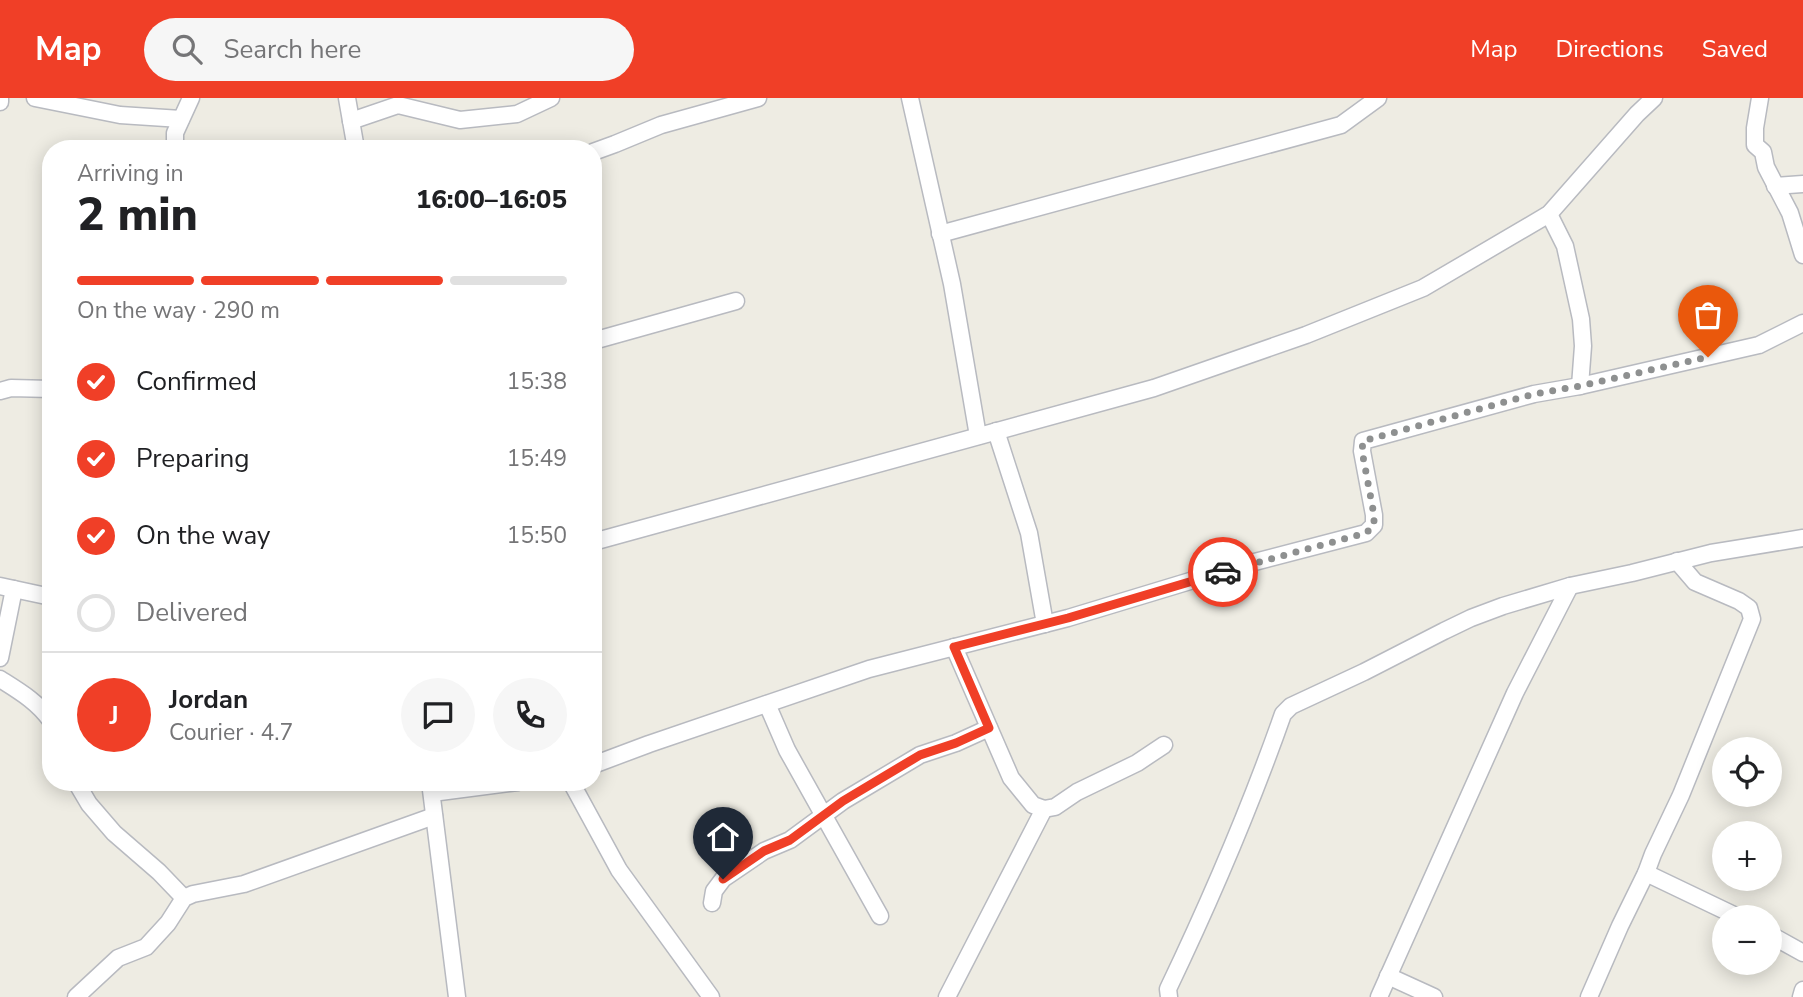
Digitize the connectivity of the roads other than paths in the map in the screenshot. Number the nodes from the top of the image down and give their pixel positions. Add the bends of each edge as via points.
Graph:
1 (35, 98) edge
2 (191, 98) edge
3 (347, 98) edge
4 (551, 98) edge
5 (758, 98) edge
6 (910, 98) edge
7 (1378, 98) edge
8 (1654, 98) edge
9 (1760, 98) edge
10 (181, 119) junction
11 (351, 121) junction
12 (175, 140) edge
13 (354, 140) edge
14 (602, 148) edge
15 (1803, 184) edge
16 (1775, 186) junction
17 (1549, 214) junction
18 (940, 234) junction
19 (1803, 255) edge
20 (736, 301) dead end
21 (1803, 323) edge
22 (602, 338) edge
23 (1580, 386) junction
24 (42, 389) edge
25 (0, 391) edge
26 (996, 431) junction
27 (978, 436) junction
28 (1803, 538) edge
29 (602, 540) edge
30 (1677, 561) junction
31 (1570, 586) junction
32 (7, 588) edge
33 (42, 595) edge
34 (1045, 624) junction
35 (954, 647) junction
36 (0, 658) edge
37 (0, 680) edge
38 (767, 704) junction
39 (42, 710) edge
40 (989, 728) junction
41 (1164, 745) dead end
42 (602, 762) edge
43 (81, 791) edge
44 (431, 791) edge
45 (576, 791) edge
46 (1044, 810) junction
47 (825, 816) junction
48 (435, 817) junction
49 (1646, 873) junction
50 (184, 898) junction
51 (712, 903) dead end
52 (1713, 905) edge
53 (880, 916) dead end
54 (1782, 941) edge
55 (1803, 953) edge
56 (1388, 976) junction
57 (1803, 990) edge
58 (76, 997) edge
59 (457, 997) edge
60 (711, 997) edge
61 (947, 997) edge
62 (1168, 997) edge
63 (1379, 997) edge
64 (1434, 997) edge
65 (1589, 997) edge
66 (1801, 997) edge

1 - 10 street via 120,115
2 - 10 street
3 - 11 street
4 - 11 street via 517,114 460,120 398,105
5 - 14 street via 661,125
6 - 18 street
7 - 18 street via 1342,125
8 - 17 street
9 - 16 street via 1755,145 1763,152
10 - 12 street
11 - 13 street
15 - 16 street
16 - 19 street
17 - 23 street via 1565,246 1581,319
17 - 26 street via 1423,288 1306,335 1154,388
18 - 27 street
20 - 22 street
21 - 23 street via 1759,345
23 - 34 street via 1534,394 1363,441 1374,515 1374,525 1366,533
24 - 25 street
26 - 27 street
26 - 34 street via 1028,533
27 - 29 street
28 - 30 street
30 - 31 street
30 - 49 street via 1695,582 1749,608 1752,619
31 - 56 street via 1515,693
31 - 62 street via 1471,618 1287,709
32 - 33 street
32 - 36 street
34 - 35 street
35 - 38 street via 869,669
35 - 40 street
37 - 39 street
38 - 42 street
38 - 47 street
40 - 46 street via 1011,778 1033,806
40 - 47 street via 920,755
41 - 46 street via 1137,764
43 - 50 street via 114,833
44 - 48 street
45 - 60 street via 619,870
46 - 61 street
47 - 51 street via 723,879
47 - 53 street
48 - 50 street via 244,884
48 - 59 street
49 - 52 street
49 - 65 street
50 - 58 street via 146,947 118,958
54 - 55 street
56 - 63 street
56 - 64 street
57 - 66 street

